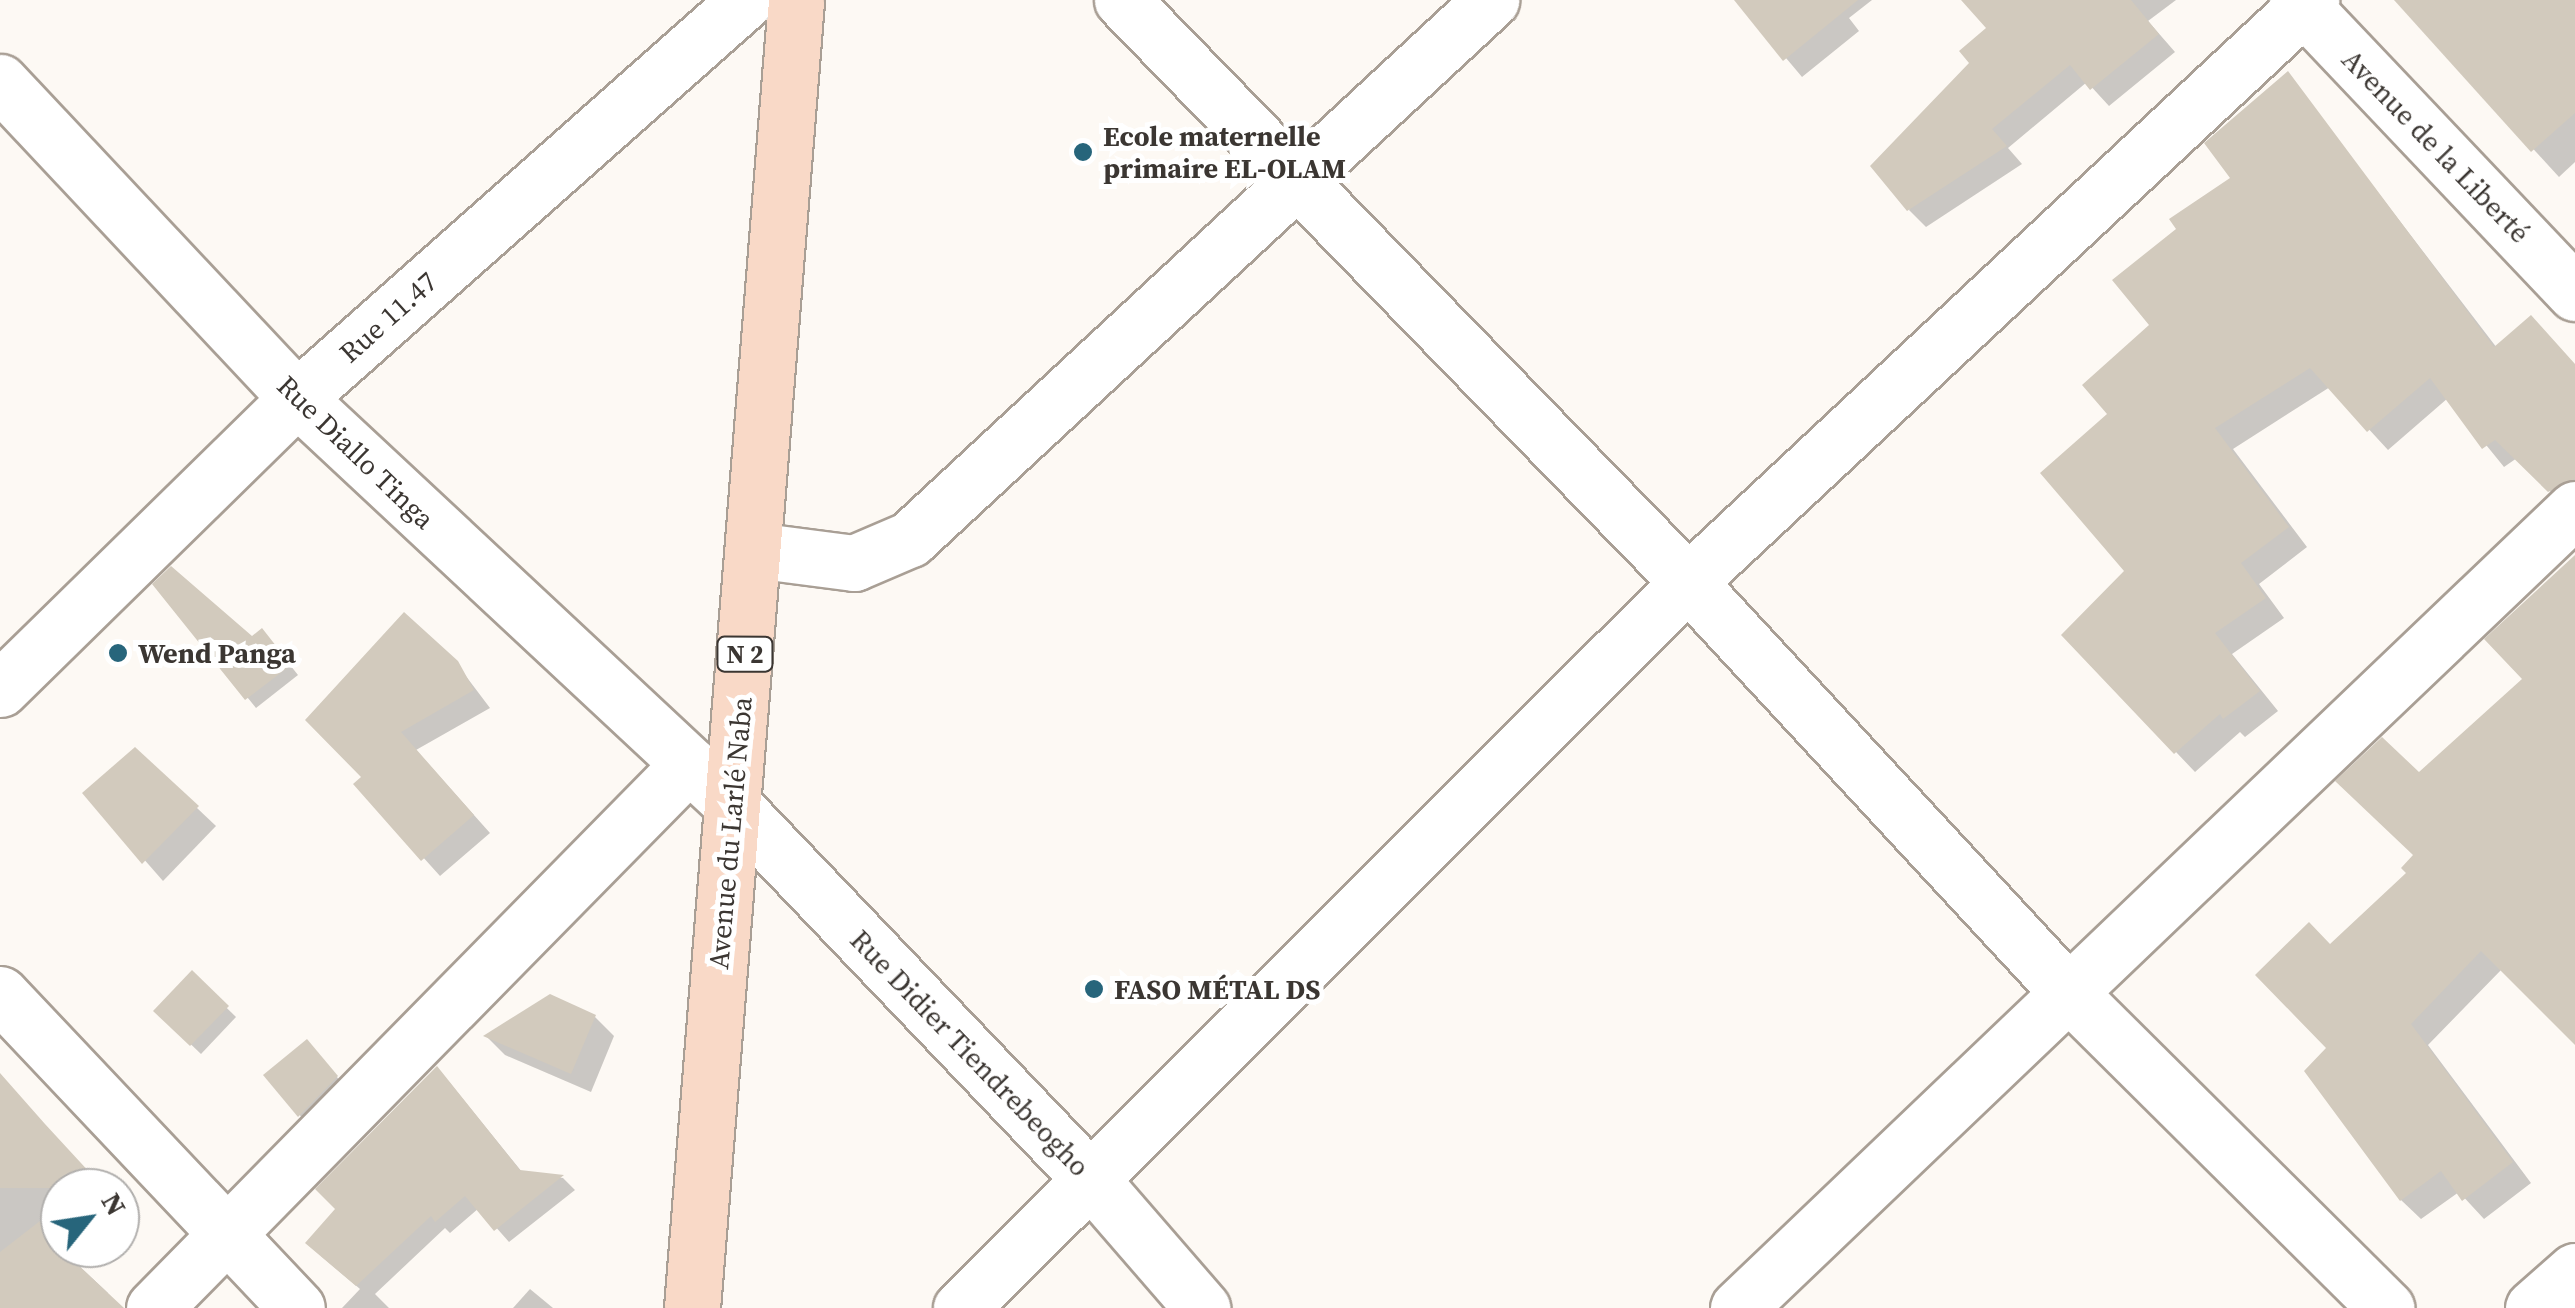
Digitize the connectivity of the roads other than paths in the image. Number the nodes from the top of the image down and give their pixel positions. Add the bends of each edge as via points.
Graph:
1 (746, 0) edge
2 (796, 0) edge
3 (1122, 0) edge
4 (1491, 0) edge
5 (2304, 2) edge
6 (0, 82) edge
7 (1299, 185) junction
8 (2575, 293) edge
9 (297, 398) junction
10 (2575, 508) edge
11 (754, 550) junction
12 (1688, 582) junction
13 (0, 689) edge
14 (688, 764) junction
15 (732, 804) junction
16 (2065, 989) junction
17 (0, 994) edge
18 (1093, 1182) junction
19 (228, 1237) junction
20 (2575, 1271) edge
21 (154, 1308) edge
22 (297, 1308) edge
23 (692, 1308) edge
24 (961, 1308) edge
25 (1202, 1308) edge
26 (1738, 1308) edge
27 (2386, 1308) edge
28 (2533, 1308) edge

1 - 9 street, Rue 11.47
2 - 11 main road, Avenue du Larlé Naba / N 2
3 - 7 street
4 - 7 street
5 - 8 street, Avenue de la Liberté
5 - 12 street
6 - 9 street, Rue Diallo Tinga
7 - 11 street via 910,539 854,564
7 - 12 street
9 - 13 street, Rue 11.47
9 - 14 street, Rue Diallo Tinga
10 - 16 street
11 - 15 main road, Avenue du Larlé Naba / N 2
12 - 16 street
12 - 18 street
14 - 15 street, Rue Diallo Tinga
14 - 19 street
15 - 18 street, Rue Didier Tiendrebeogho
15 - 23 main road, Avenue du Larlé Naba / N 2
16 - 26 street
16 - 27 street
17 - 19 street
18 - 24 street
18 - 25 street, Rue Didier Tiendrebeogho
19 - 21 street
19 - 22 street
20 - 28 street

